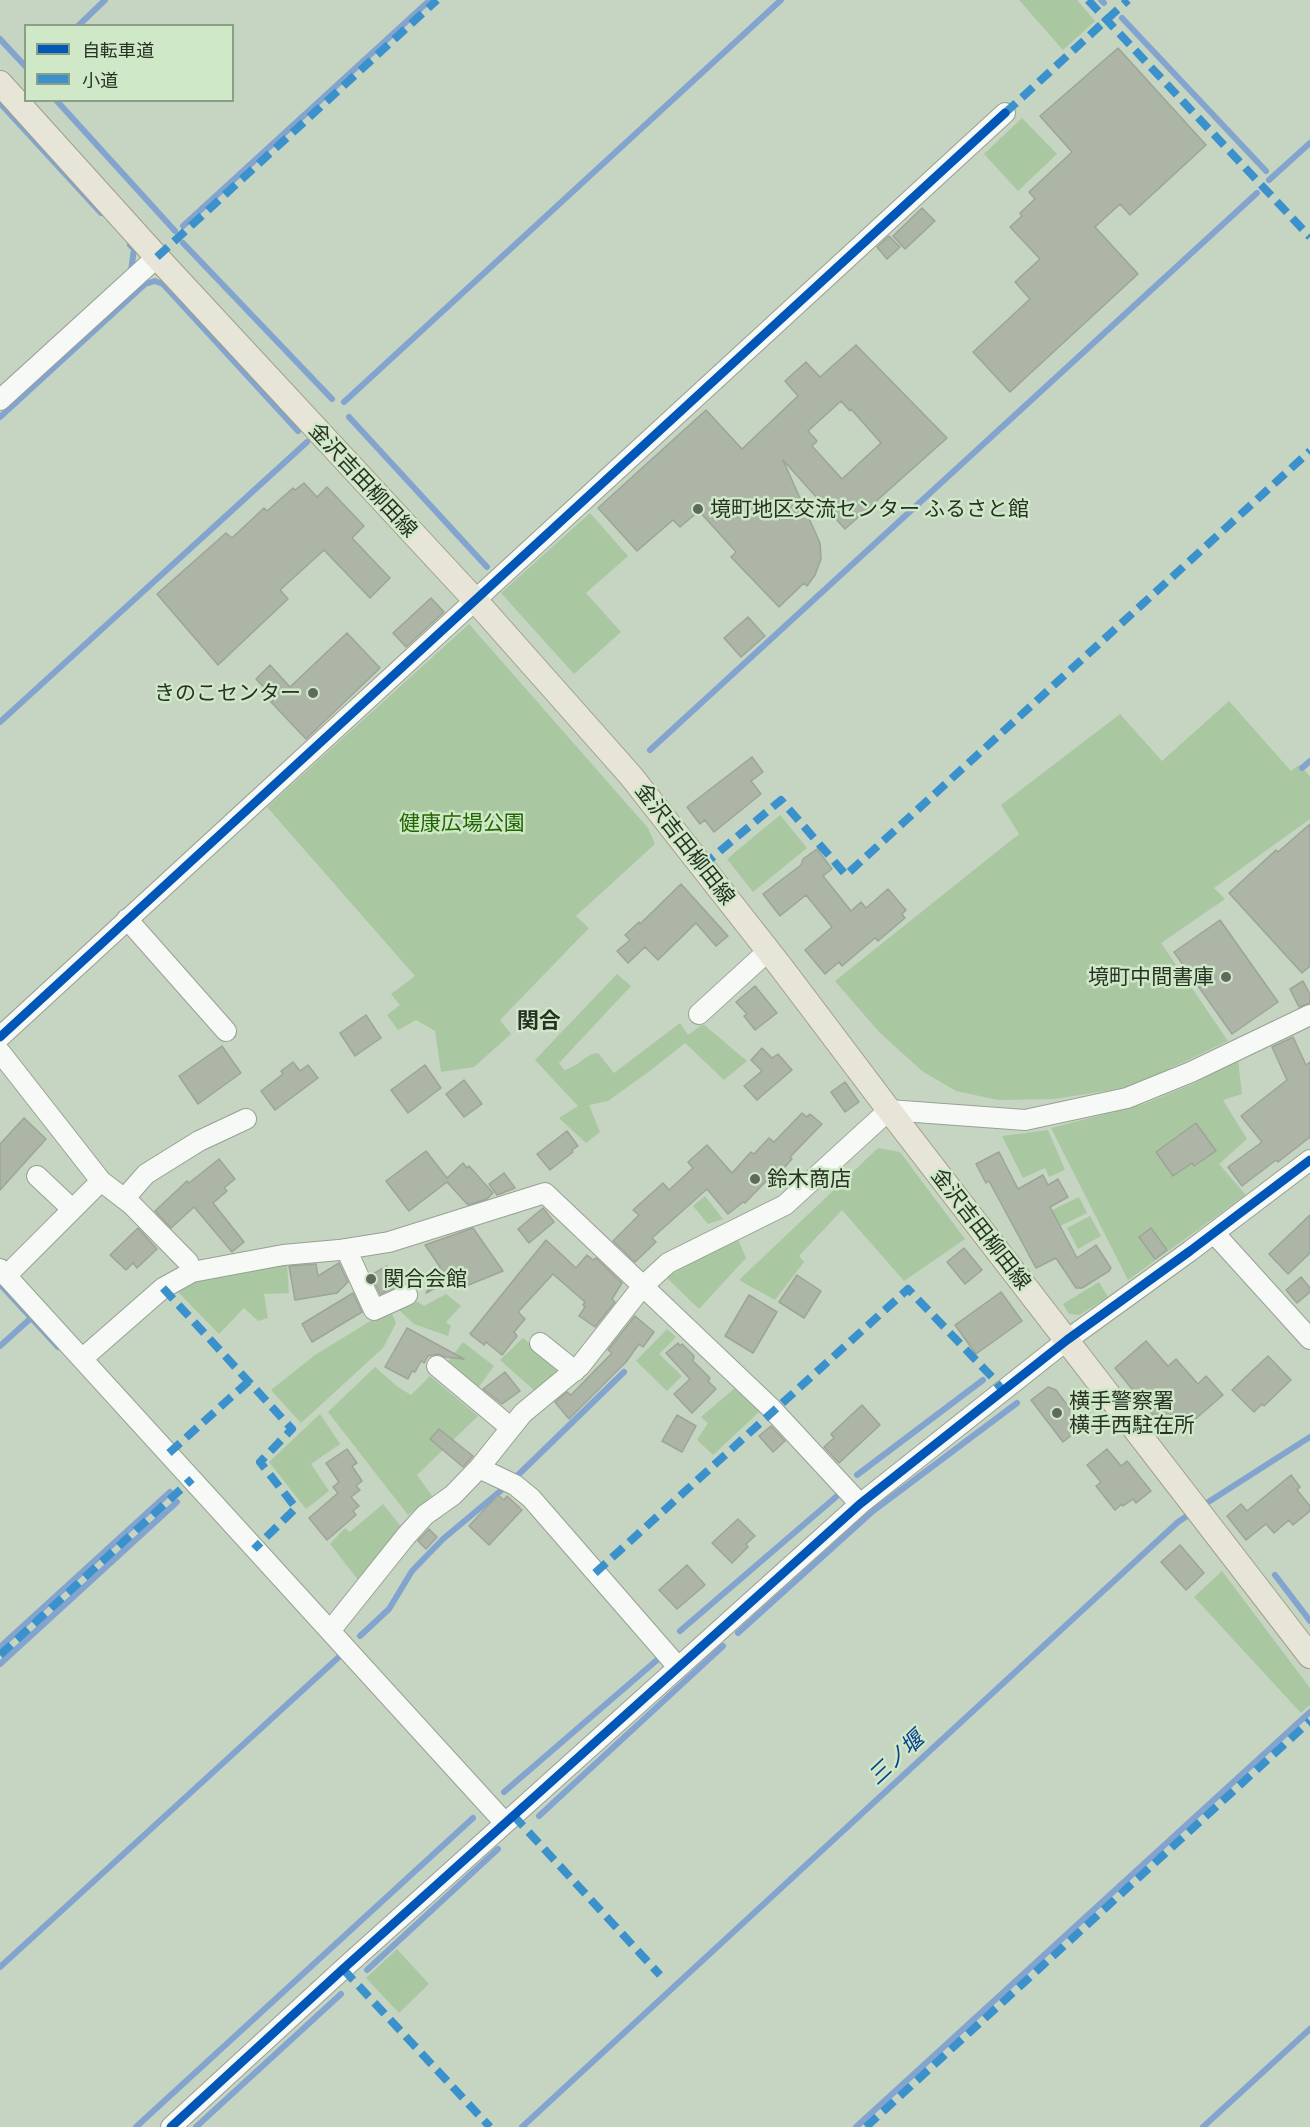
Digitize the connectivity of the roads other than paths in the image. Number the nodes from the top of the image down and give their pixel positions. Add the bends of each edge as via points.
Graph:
1 (0, 83) edge
2 (1005, 113) dead end
3 (156, 257) junction
4 (0, 400) edge
5 (475, 600) junction
6 (127, 918) junction
7 (768, 951) junction
8 (699, 1014) dead end
9 (1310, 1015) edge
10 (226, 1031) dead end
11 (0, 1037) edge
12 (0, 1052) edge
13 (889, 1110) junction
14 (246, 1119) dead end
15 (1310, 1160) edge
16 (37, 1176) dead end
17 (101, 1181) junction
18 (124, 1199) junction
19 (72, 1209) junction
20 (1214, 1233) junction
21 (346, 1249) junction
22 (192, 1272) junction
23 (3, 1273) edge
24 (642, 1287) junction
25 (407, 1295) dead end
26 (1310, 1339) edge
27 (1067, 1340) junction
28 (540, 1343) dead end
29 (83, 1358) junction
30 (437, 1366) dead end
31 (575, 1371) junction
32 (511, 1428) junction
33 (479, 1468) junction
34 (860, 1504) junction
35 (330, 1631) junction
36 (1310, 1656) edge
37 (678, 1667) junction
38 (505, 1823) junction
39 (171, 2127) edge

1 - 3 main road, 金沢吉田柳田線
2 - 5 street
3 - 4 street
3 - 5 main road, 金沢吉田柳田線
5 - 6 street
5 - 7 main road, 金沢吉田柳田線 via 631,776
6 - 10 street
6 - 11 street
7 - 8 street
7 - 13 main road, 金沢吉田柳田線
9 - 13 street via 1191,1072 1126,1098 1025,1120
12 - 17 street
13 - 24 street via 785,1205 668,1263
13 - 27 main road, 金沢吉田柳田線
14 - 18 street via 199,1141 146,1174
15 - 20 street
16 - 19 street
17 - 18 street
17 - 19 street
18 - 22 street via 188,1262
19 - 23 street
20 - 26 street
20 - 27 street
21 - 22 street via 283,1255
21 - 24 street via 389,1242 545,1193
21 - 25 street via 374,1310
22 - 29 street via 163,1287
23 - 29 street
24 - 31 street
24 - 34 street via 771,1408
27 - 34 street
27 - 36 main road, 金沢吉田柳田線
28 - 31 street
29 - 35 street
30 - 32 street
31 - 32 street
32 - 33 street
33 - 35 street via 453,1495 425,1515
33 - 37 street via 515,1485 531,1498
34 - 37 street
35 - 38 street
37 - 38 street
38 - 39 street

